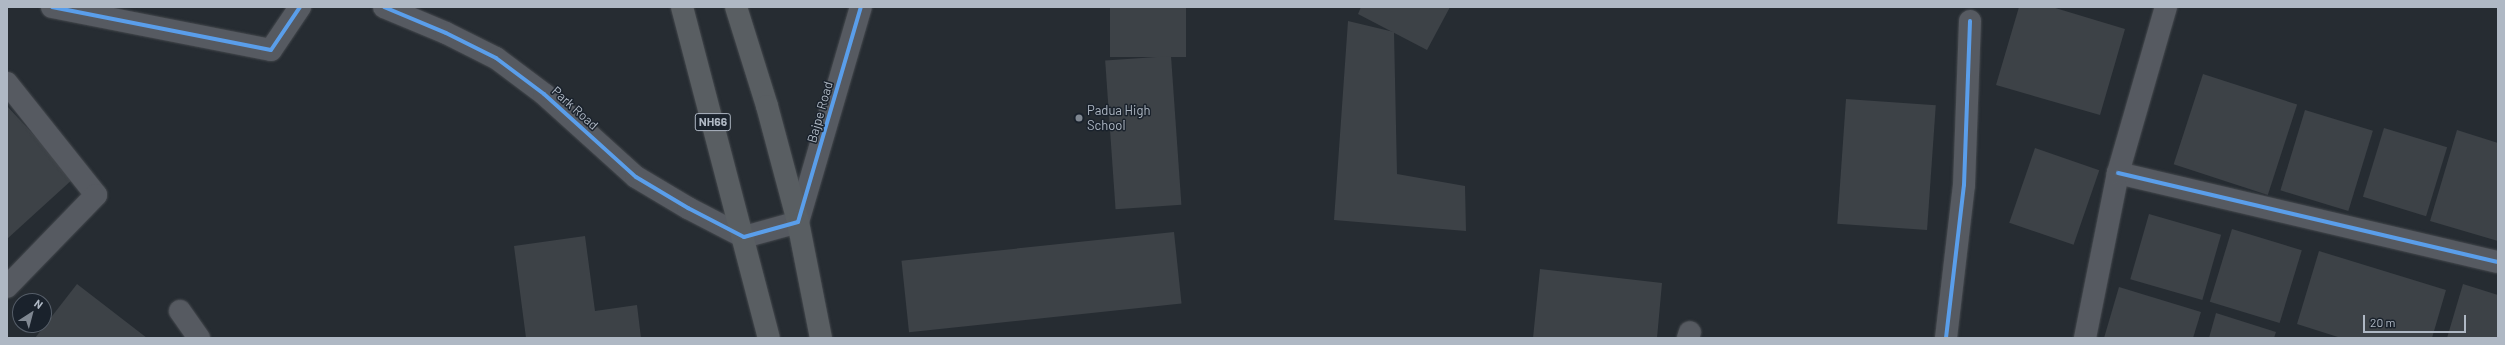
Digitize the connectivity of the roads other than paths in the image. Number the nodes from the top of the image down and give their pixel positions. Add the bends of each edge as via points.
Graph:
1 (52, 7) edge
2 (300, 7) edge
3 (384, 7) edge
4 (682, 7) edge
5 (736, 7) edge
6 (861, 7) edge
7 (2166, 7) edge
8 (1970, 21) dead end
9 (7, 83) edge
10 (2118, 173) junction
11 (798, 222) junction
12 (744, 237) junction
13 (2497, 262) dead end
14 (7, 287) edge
15 (180, 311) dead end
16 (199, 338) edge
17 (769, 338) edge
18 (821, 338) edge
19 (1946, 338) edge
20 (2085, 338) edge

1 - 2 street via 271,50
3 - 12 street, Park Road via 446,33 496,58 544,94 636,177
4 - 12 highway, NH66
5 - 11 highway via 767,106
6 - 11 street, Bajpe Road
7 - 10 street
8 - 19 street via 1964,185
9 - 14 street via 96,195
10 - 13 street
10 - 20 street
11 - 12 street
11 - 18 highway
12 - 17 highway, NH66
15 - 16 street

